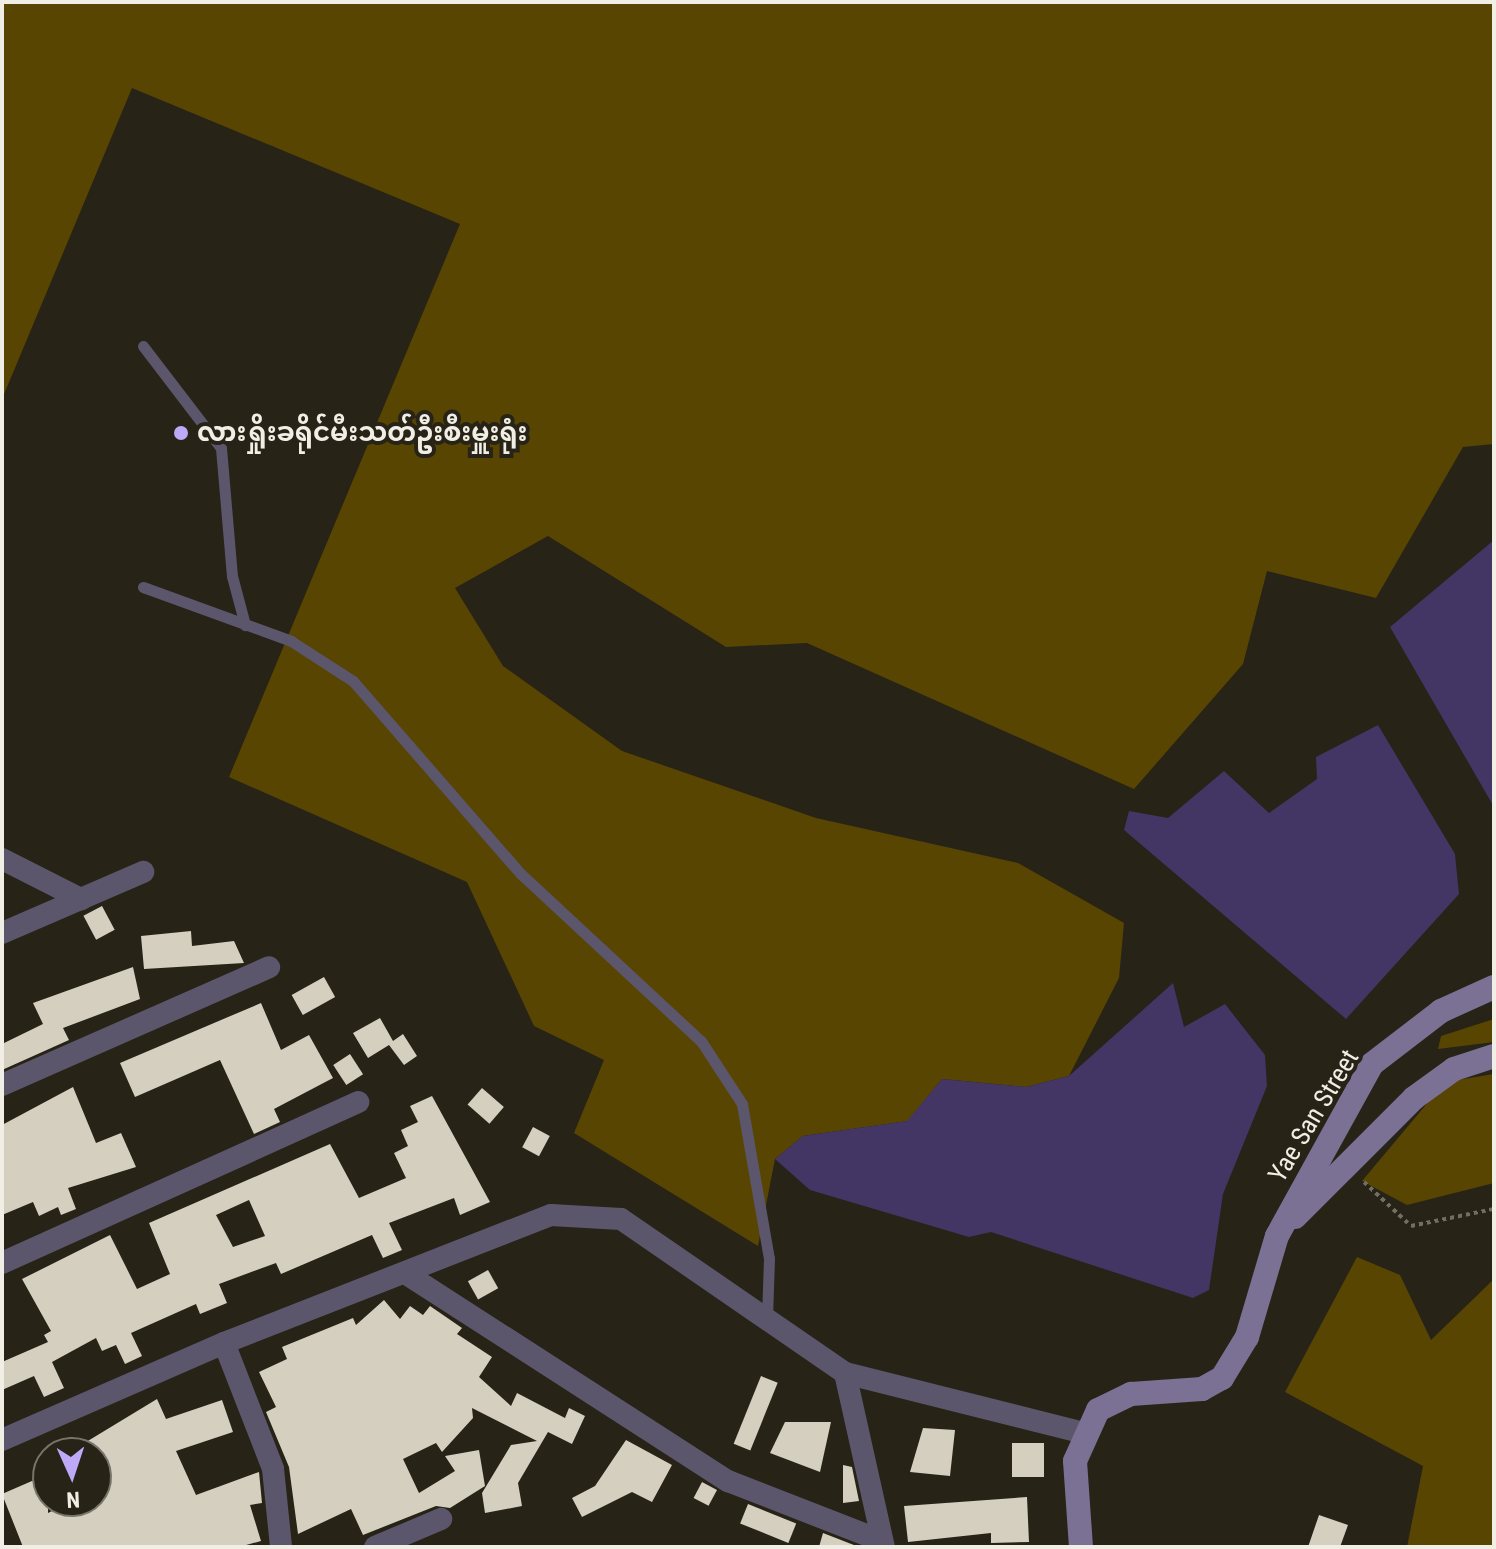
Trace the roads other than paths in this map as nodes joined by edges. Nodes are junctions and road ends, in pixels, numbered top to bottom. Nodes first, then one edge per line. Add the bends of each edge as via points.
1 (143, 346) dead end
2 (143, 587) dead end
3 (245, 625) junction
4 (2, 859) edge
5 (143, 872) dead end
6 (81, 899) junction
7 (2, 933) edge
8 (269, 967) dead end
9 (1494, 987) edge
10 (1494, 1056) edge
11 (2, 1085) edge
12 (358, 1102) dead end
13 (1277, 1236) junction
14 (2, 1263) edge
15 (408, 1275) junction
16 (767, 1320) junction
17 (224, 1343) junction
18 (845, 1373) junction
19 (1083, 1433) junction
20 (2, 1440) edge
21 (441, 1519) dead end
22 (883, 1544) edge
23 (281, 1547) edge
24 (375, 1547) edge
25 (1081, 1547) edge

1 - 3 lane via 221,448 232,576
2 - 3 lane
3 - 16 lane via 291,641 353,681 521,874 701,1041 742,1104 769,1258
4 - 6 street
5 - 6 street
6 - 7 street
8 - 11 street
9 - 13 main road, Yae San Street via 1441,1011 1372,1064
10 - 13 main road via 1454,1069 1414,1098
12 - 14 street
13 - 19 main road, Yae San Street via 1247,1337 1222,1378 1202,1389 1113,1400
15 - 16 street via 551,1215 621,1219
15 - 17 street
15 - 22 street via 728,1481
16 - 18 street
17 - 20 street
17 - 23 street via 273,1469
18 - 19 street
18 - 22 street
19 - 25 main road via 1073,1492
21 - 24 street

